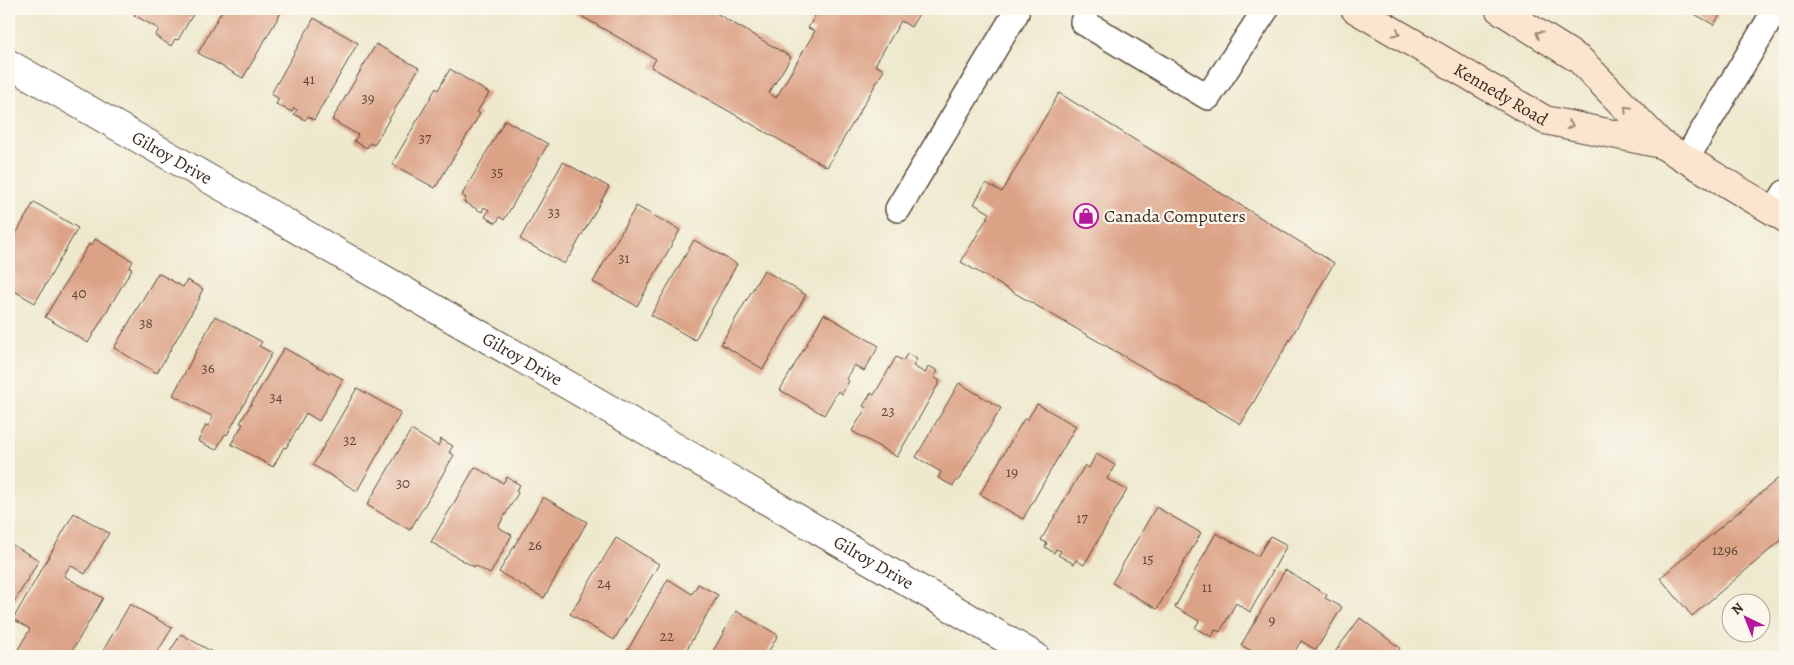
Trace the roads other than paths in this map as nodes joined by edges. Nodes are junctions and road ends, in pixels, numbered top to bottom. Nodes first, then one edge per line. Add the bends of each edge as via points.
1 (1014, 9) edge
2 (1266, 9) edge
3 (1355, 9) edge
4 (1499, 9) edge
5 (1776, 9) edge
6 (1083, 22) dead end
7 (9, 64) edge
8 (1661, 144) junction
9 (1686, 159) junction
10 (1782, 207) edge
11 (898, 209) dead end
12 (1035, 656) edge

1 - 11 lane via 1016,13
2 - 6 lane via 1208,97
3 -> 8 main road, Kennedy Road via 1545,120
8 -> 4 main road, Kennedy Road via 1580,60
5 - 9 lane
7 - 12 street, Gilroy Drive
8 - 9 main road, Kennedy Road
9 - 10 main road, Kennedy Road

